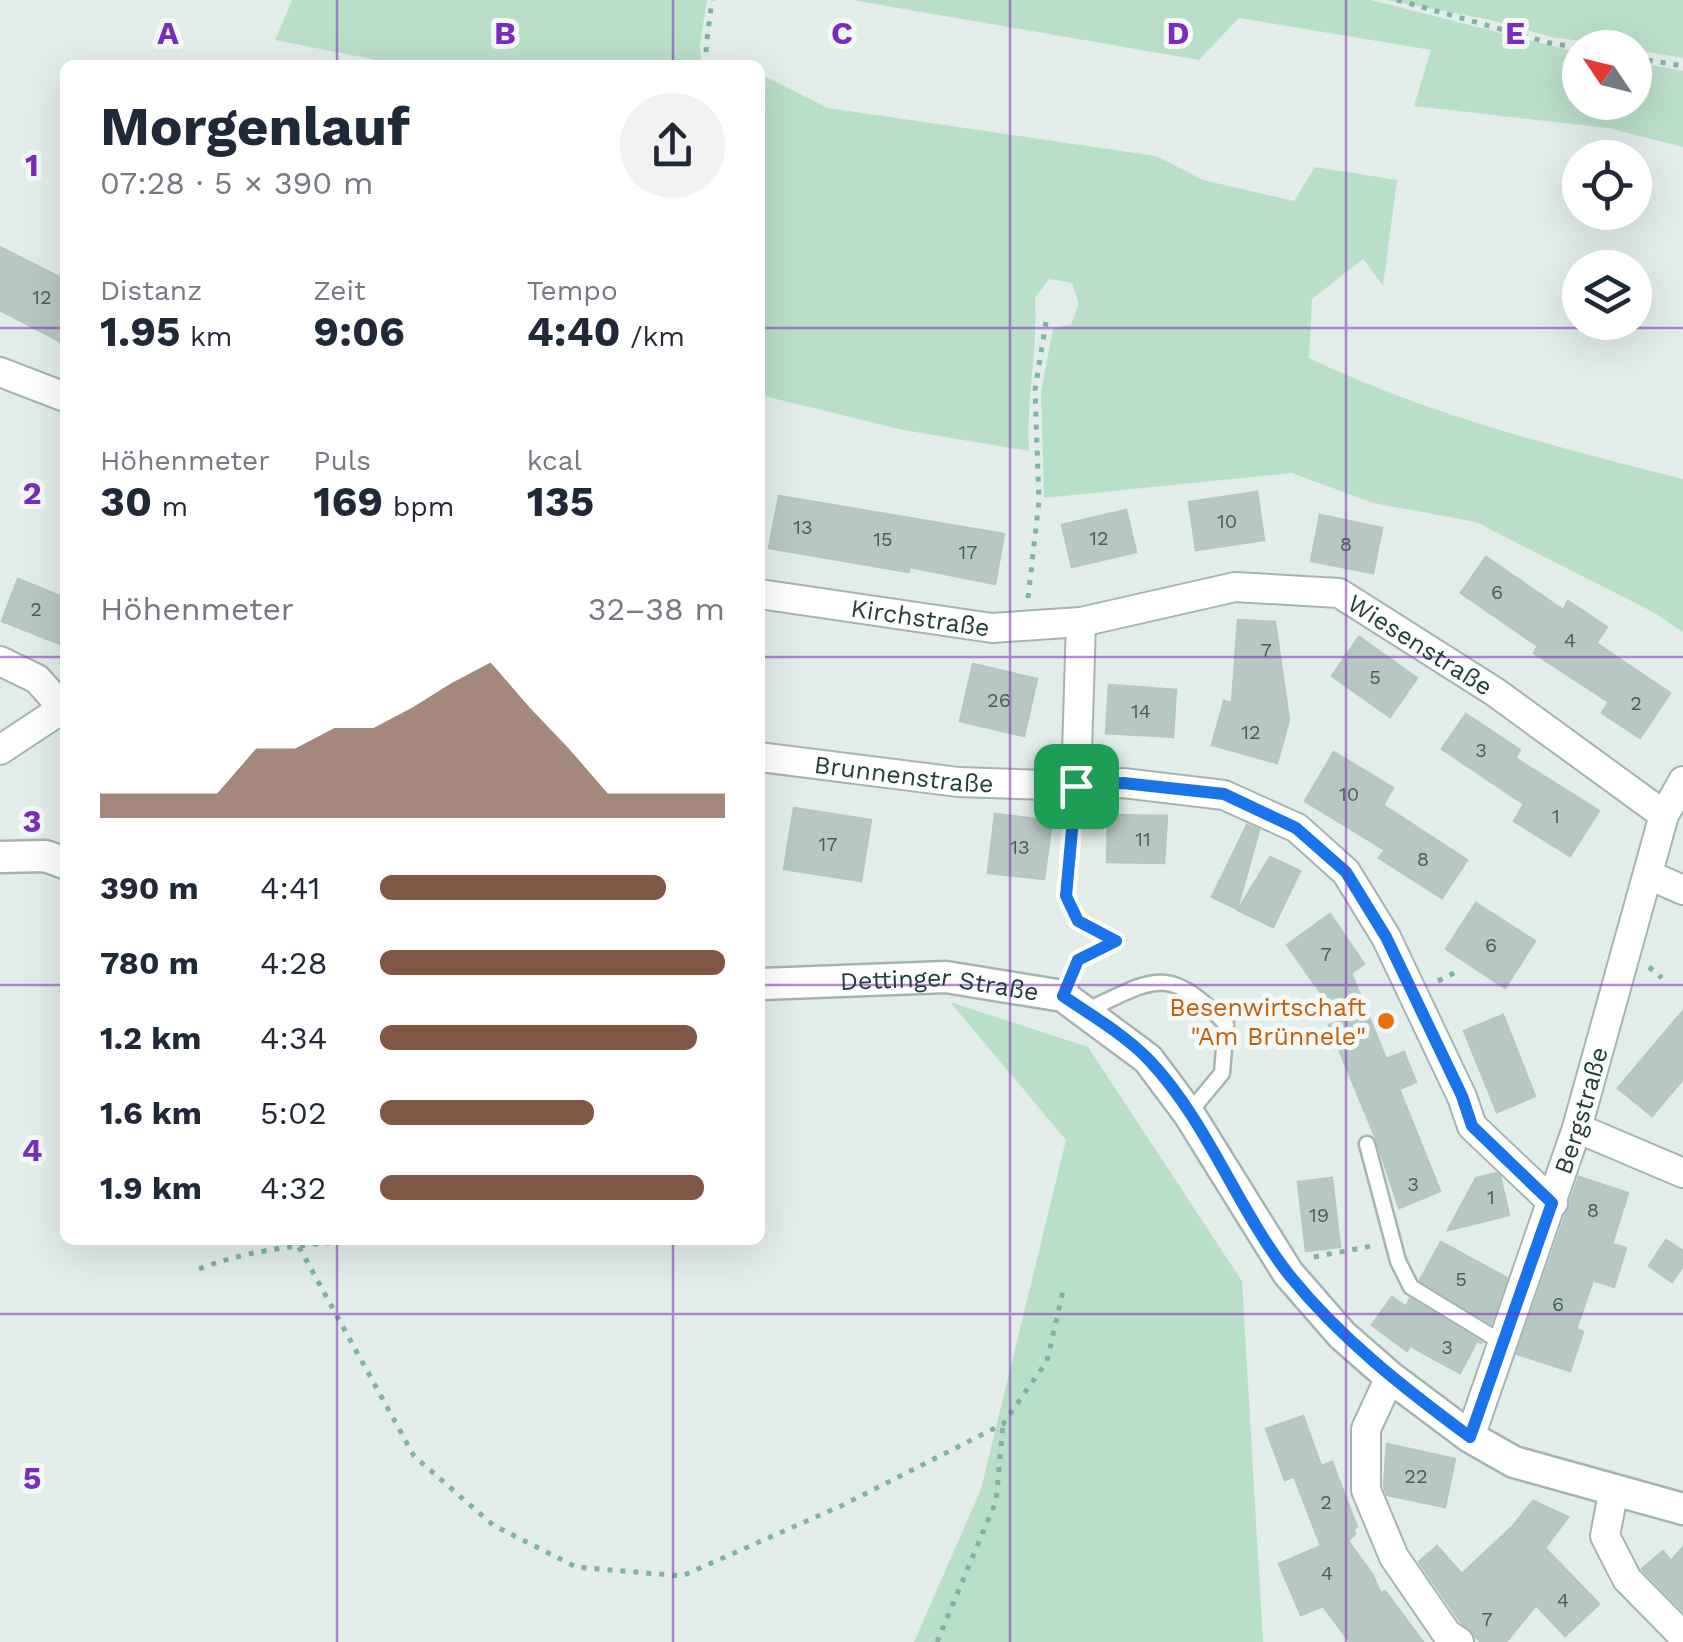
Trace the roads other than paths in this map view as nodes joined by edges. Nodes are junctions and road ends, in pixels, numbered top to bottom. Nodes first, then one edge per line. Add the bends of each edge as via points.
1 (0, 372) edge
2 (60, 395) edge
3 (765, 595) edge
4 (1081, 622) junction
5 (0, 661) edge
6 (60, 703) edge
7 (60, 711) edge
8 (0, 750) edge
9 (765, 758) edge
10 (1683, 781) edge
11 (1076, 786) junction
12 (1664, 815) junction
13 (0, 857) edge
14 (60, 862) edge
15 (1649, 876) junction
16 (1683, 890) edge
17 (765, 984) edge
18 (1074, 1004) junction
19 (1189, 1114) junction
20 (1578, 1128) junction
21 (1367, 1144) dead end
22 (1683, 1174) edge
23 (1552, 1203) junction
24 (1504, 1343) junction
25 (1390, 1378) junction
26 (1470, 1437) junction
27 (1614, 1488) junction
28 (1683, 1510) edge
29 (1683, 1636) edge
30 (1459, 1642) edge

1 - 2 street
3 - 4 street, Kirchstraße via 992,628
4 - 11 street
4 - 12 street, Wiesenstraße via 1235,588 1339,593 1494,692
5 - 6 street via 38,678
7 - 8 street
9 - 11 street, Brunnenstraße via 958,782
10 - 12 street, Bergstraße
11 - 23 street, Brunnenstraße via 1123,783 1224,794 1310,840 1346,872 1386,937 1472,1126
12 - 15 street, Bergstraße
13 - 14 street
15 - 16 street
15 - 20 street, Bergstraße
17 - 18 street, Dettinger Straße via 946,976
18 - 19 street, Dettinger Straße via 1148,1059
18 - 19 lane via 1150,981 1200,998 1226,1024 1222,1072
19 - 25 street, Dettinger Straße via 1288,1273
20 - 22 street
20 - 23 street, Bergstraße
21 - 24 lane via 1398,1262 1411,1287
23 - 24 street, Bergstraße
24 - 26 street, Bergstraße
25 - 26 street, Dettinger Straße
25 - 30 street via 1366,1428 1366,1490 1394,1556
26 - 27 street, Dettinger Straße via 1514,1462
27 - 28 street, Dettinger Straße
27 - 29 street via 1605,1536 1627,1579

